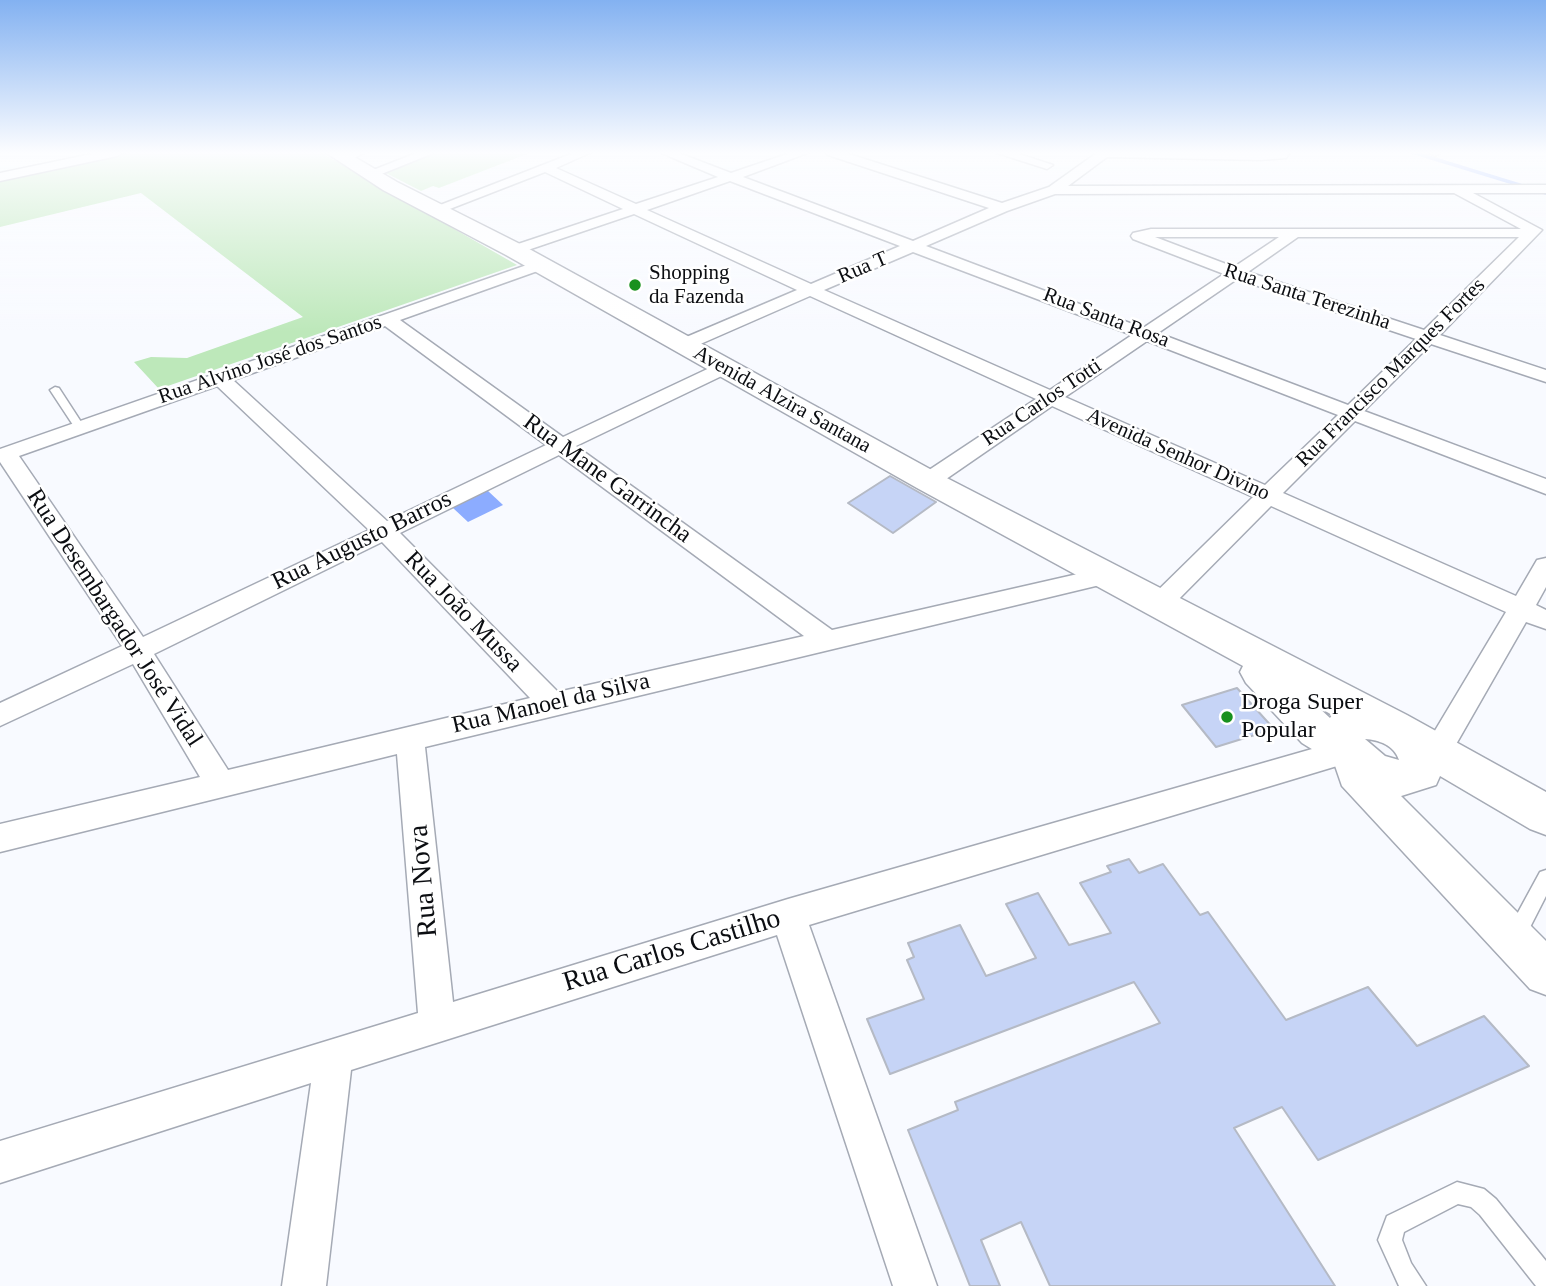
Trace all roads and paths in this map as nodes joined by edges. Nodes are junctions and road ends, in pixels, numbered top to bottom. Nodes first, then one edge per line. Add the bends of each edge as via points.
1 (443, 212) edge
2 (622, 212) edge
3 (642, 212) edge
4 (825, 212) edge
5 (993, 212) edge
6 (1242, 212) edge
7 (1497, 212) edge
8 (1262, 233) junction
9 (1295, 233) junction
10 (1538, 233) edge
11 (1148, 242) joint
12 (915, 246) junction
13 (514, 250) junction
14 (541, 265) junction
15 (1238, 274) junction
16 (810, 290) junction
17 (387, 319) junction
18 (1145, 332) junction
19 (1430, 337) junction
20 (683, 345) junction
21 (724, 368) junction
22 (1546, 376) edge
23 (220, 378) junction
24 (55, 390) dead end
25 (1051, 398) junction
26 (1351, 412) junction
27 (80, 428) junction
28 (561, 445) junction
29 (4, 455) edge
30 (928, 481) junction
31 (1546, 487) edge
32 (1267, 496) junction
33 (383, 530) junction
34 (1546, 566) edge
35 (1104, 576) junction
36 (1158, 605) junction
37 (1520, 608) junction
38 (1546, 620) edge
39 (827, 639) junction
40 (1233, 645) junction
41 (139, 651) junction
42 (552, 704) junction
43 (0, 715) edge
44 (1396, 730) junction
45 (410, 738) junction
46 (1347, 751) junction
47 (1423, 767) junction
48 (220, 784) junction
49 (1546, 815) edge
50 (0, 838) edge
51 (1546, 878) edge
52 (1457, 880) junction
53 (788, 915) junction
54 (1514, 940) junction
55 (1546, 973) edge
56 (437, 1024) junction
57 (334, 1057) junction
58 (0, 1163) edge
59 (1546, 1280) edge
60 (304, 1286) edge
61 (915, 1286) edge
62 (1414, 1286) edge

1 - 13 main road, Avenida Alzira Santana
2 - 13 street
3 - 16 street, Avenida Senhor Divino
4 - 12 street, Rua Santa Rosa
5 - 12 street, Rua T
6 - 8 street
7 - 10 street
8 - 9 street
8 - 11 street via 1138,236
9 - 10 street
9 - 15 street, Rua Carlos Totti
10 - 19 street, Rua Francisco Marques Fortes
11 - 15 street, Rua Santa Terezinha
12 - 16 street, Rua T
12 - 18 street, Rua Santa Rosa
13 - 14 main road, Avenida Alzira Santana
14 - 17 street, Rua Alvino José dos Santos
14 - 20 main road, Avenida Alzira Santana
15 - 18 street, Rua Carlos Totti
15 - 19 street, Rua Santa Terezinha
16 - 20 street, Rua T
16 - 25 street, Avenida Senhor Divino
17 - 23 street, Rua Alvino José dos Santos
17 - 28 street, Rua Mane Garrincha
18 - 25 street, Rua Carlos Totti
18 - 26 street, Rua Santa Rosa
19 - 22 street, Rua Santa Terezinha
19 - 26 street, Rua Francisco Marques Fortes
20 - 21 main road, Avenida Alzira Santana
21 - 28 street, Rua Augusto Barros
21 - 30 main road, Avenida Alzira Santana
23 - 27 street, Rua Alvino José dos Santos
23 - 33 street, Rua João Mussa
24 - 27 lane
25 - 30 street, Rua Carlos Totti
25 - 32 street, Avenida Senhor Divino
26 - 31 street, Rua Santa Rosa
26 - 32 street, Rua Francisco Marques Fortes
27 - 29 street, Rua Alvino José dos Santos
28 - 33 street, Rua Augusto Barros
28 - 39 street, Rua Mane Garrincha
29 - 41 street, Rua Desembargador José Vidal
30 - 35 main road, Avenida Alzira Santana
32 - 36 street, Rua Francisco Marques Fortes
32 - 37 street, Avenida Senhor Divino
33 - 41 street, Rua Augusto Barros
33 - 42 street, Rua João Mussa
34 - 37 street
35 - 36 main road, Avenida Alzira Santana
35 - 39 street, Rua Manoel da Silva
36 - 40 main road, Avenida Alzira Santana
37 - 38 street, Avenida Senhor Divino
37 - 47 street
39 - 42 street, Rua Manoel da Silva
40 - 44 main road, Avenida Alzira Santana
40 - 46 main road, Avenida Alzira Santana via 1325,737
41 - 43 street, Rua Augusto Barros
41 - 48 street, Rua Desembargador José Vidal
42 - 45 street, Rua Manoel da Silva
44 - 46 main road via 1363,720 1349,724 1342,734
44 - 47 main road, Avenida Alzira Santana
45 - 48 street, Rua Manoel da Silva
45 - 56 street, Rua Nova
46 - 47 main road, Avenida Alzira Santana via 1378,774
46 - 52 street via 1354,775
46 - 53 street, Rua Carlos Castilho
47 - 49 main road, Avenida Alzira Santana
47 - 52 street via 1410,793 1421,828
48 - 50 street, Rua Manoel da Silva
51 - 54 lane
52 - 54 street
53 - 56 street, Rua Carlos Castilho
53 - 61 street
54 - 55 street
56 - 57 street, Rua Carlos Castilho
57 - 58 street, Rua Carlos Castilho
57 - 60 street
59 - 62 lane via 1488,1207 1476,1197 1457,1193 1395,1223 1390,1240

